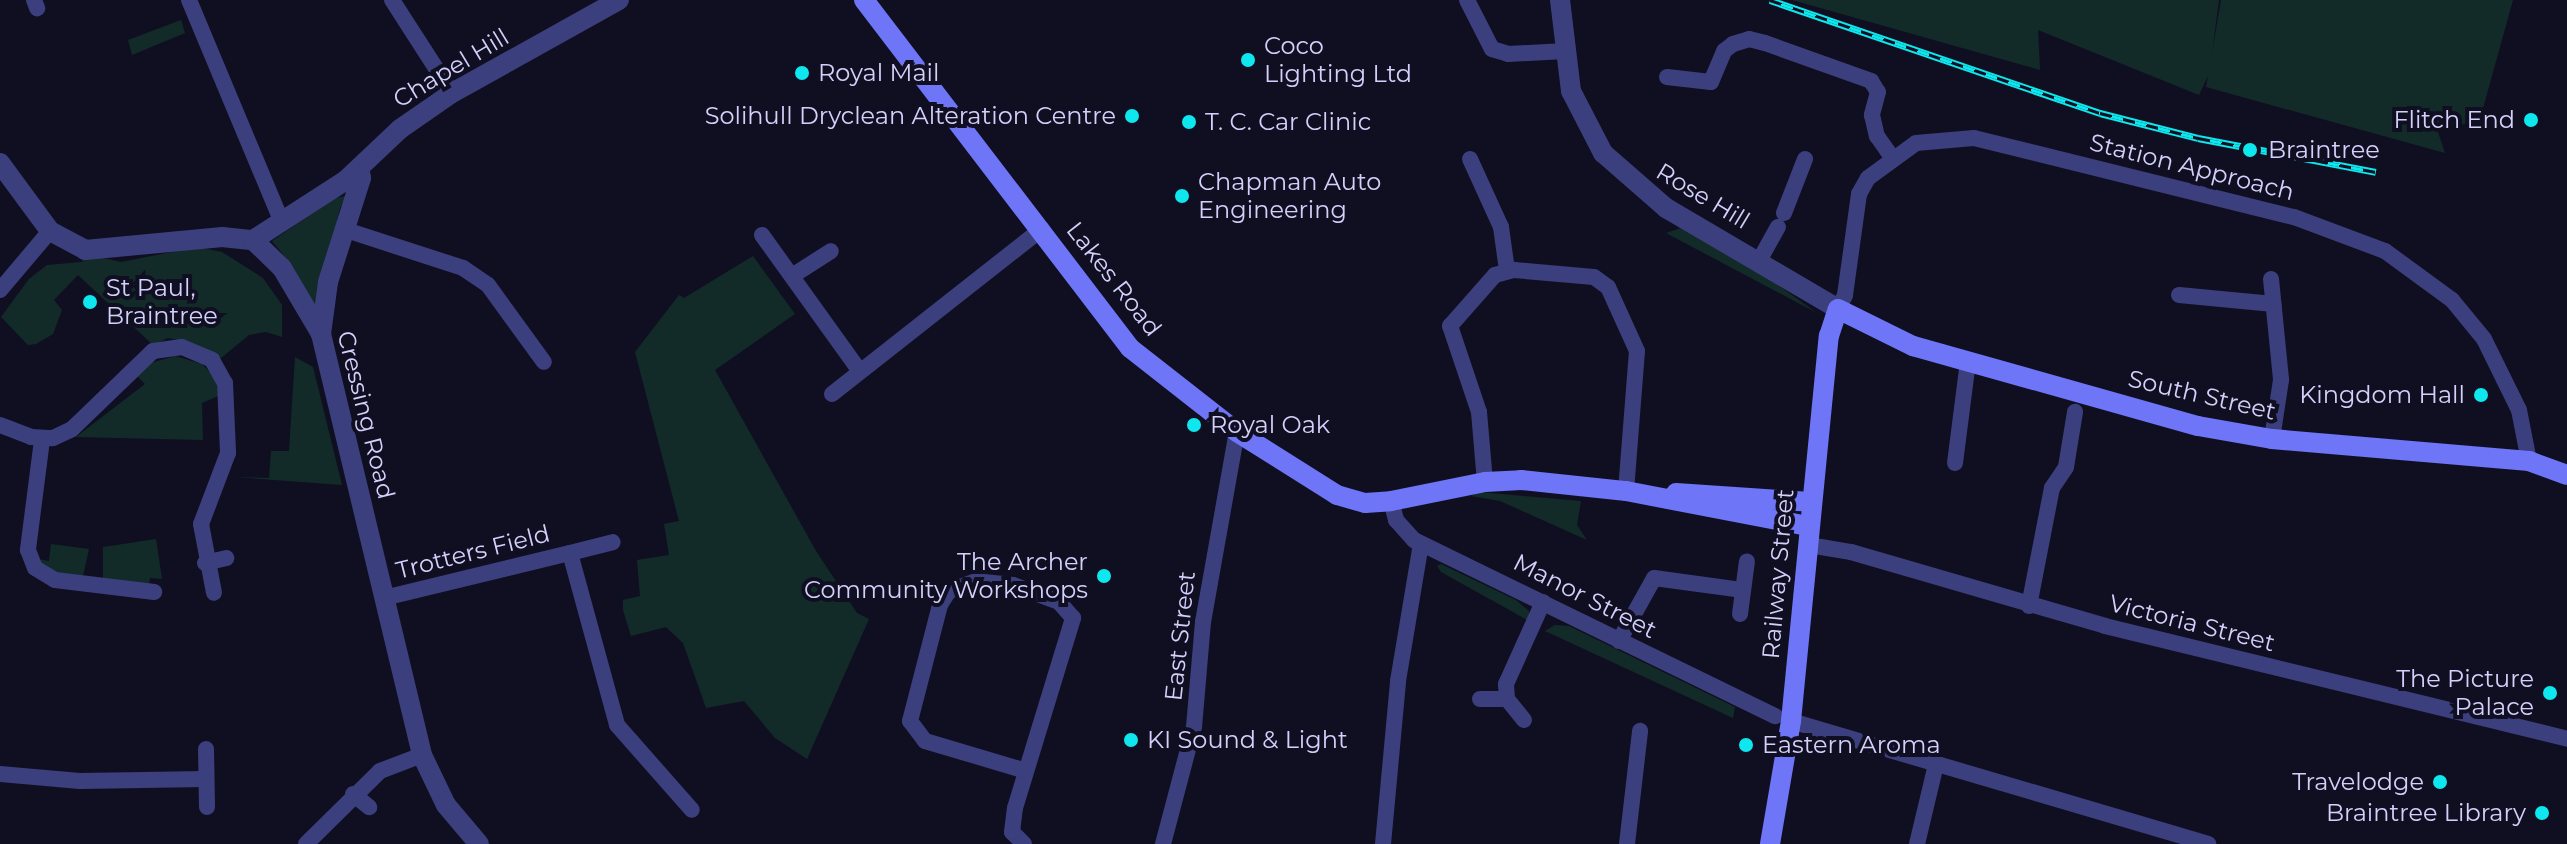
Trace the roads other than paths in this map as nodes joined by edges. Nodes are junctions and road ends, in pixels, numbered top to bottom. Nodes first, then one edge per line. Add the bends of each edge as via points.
1 (189, 0) edge
2 (392, 0) edge
3 (619, 0) edge
4 (864, 0) edge
5 (1467, 0) edge
6 (1560, 0) edge
7 (1565, 51) junction
8 (1667, 77) dead end
9 (452, 93) junction
10 (1891, 156) junction
11 (1470, 159) dead end
12 (1805, 159) dead end
13 (0, 163) edge
14 (359, 168) junction
15 (281, 220) junction
16 (343, 229) junction
17 (1042, 229) junction
18 (50, 231) junction
19 (762, 235) dead end
20 (253, 240) junction
21 (831, 251) dead end
22 (1759, 261) junction
23 (1507, 270) junction
24 (792, 276) junction
25 (2271, 279) dead end
26 (0, 290) edge
27 (2179, 295) dead end
28 (2274, 304) junction
29 (1838, 309) junction
30 (321, 334) junction
31 (1968, 361) junction
32 (544, 362) dead end
33 (859, 370) junction
34 (832, 394) dead end
35 (2075, 412) dead end
36 (0, 425) edge
37 (1237, 432) junction
38 (2272, 439) junction
39 (42, 440) junction
40 (2529, 461) junction
41 (1955, 463) dead end
42 (2567, 475) edge
43 (1485, 482) junction
44 (1626, 491) junction
45 (1652, 496) junction
46 (1391, 501) junction
47 (1810, 502) junction
48 (1808, 536) junction
49 (613, 542) dead end
50 (1421, 544) junction
51 (570, 553) junction
52 (226, 558) dead end
53 (1747, 561) dead end
54 (205, 563) junction
55 (1743, 590) junction
56 (154, 592) dead end
57 (214, 593) dead end
58 (384, 598) junction
59 (1543, 602) junction
60 (2029, 606) junction
61 (1740, 614) dead end
62 (1619, 641) junction
63 (1480, 699) dead end
64 (1507, 699) junction
65 (1783, 719) junction
66 (1524, 720) dead end
67 (1640, 731) dead end
68 (2567, 739) edge
69 (206, 749) dead end
70 (422, 755) junction
71 (1936, 764) junction
72 (1026, 771) junction
73 (0, 774) edge
74 (206, 779) junction
75 (353, 794) junction
76 (207, 807) dead end
77 (369, 807) dead end
78 (692, 810) dead end
79 (306, 844) edge
80 (479, 844) edge
81 (1024, 844) edge
82 (1163, 844) edge
83 (1383, 844) edge
84 (1628, 844) edge
85 (1770, 844) edge
86 (1917, 844) edge
87 (2208, 844) edge

1 - 15 street
2 - 9 street
3 - 9 street, Chapel Hill
4 - 17 main road, Lakes Road
5 - 7 street via 1492,49 1508,54
6 - 7 street, Rose Hill
7 - 22 street, Rose Hill via 1574,102 1612,163 1666,208
8 - 10 street via 1711,82 1724,51 1733,44 1749,39 1765,43 1871,81 1878,92 1872,115 1877,136
9 - 14 street, Chapel Hill via 400,129
10 - 29 street, Station Approach via 1859,194 1845,295
10 - 40 street, Station Approach via 1929,139 1974,138 2294,217 2385,251 2444,293 2484,339 2519,410
11 - 23 street via 1501,227
12 - 22 street
13 - 18 street
14 - 15 street, Chapel Hill
14 - 16 street via 361,178
15 - 20 street, Chapel Hill
16 - 30 street
16 - 32 street via 463,268 488,285
17 - 33 street
17 - 37 main road, Lakes Road via 1130,348
18 - 20 street via 85,250 222,237
18 - 26 street
19 - 24 street
20 - 30 street, Cressing Road via 282,268
21 - 24 street
22 - 29 street, Rose Hill
23 - 43 street via 1464,306 1450,329 1477,406
23 - 44 street via 1587,275 1608,287 1637,351
24 - 33 street
25 - 28 street
27 - 28 street
28 - 38 street via 2281,380
29 - 31 main road, South Street via 1894,338
29 - 47 main road, Railway Street via 1829,336
30 - 58 street, Cressing Road
31 - 38 main road, South Street via 2198,426
31 - 41 street
33 - 34 street
35 - 60 street via 2066,467 2052,488
36 - 39 street
37 - 46 main road, Lakes Road via 1337,495 1365,503
37 - 82 street, East Street via 1203,622 1194,727
38 - 40 main road, South Street
39 - 54 street via 72,429 146,356 167,347 193,350 220,369 226,463 201,524
39 - 56 street via 28,550 35,568 55,580
40 - 42 main road, South Street
43 - 44 main road, Lakes Road via 1521,480
43 - 46 main road, Lakes Road
44 - 45 main road, Lakes Road
45 - 47 main road via 1667,492
45 - 48 main road
46 - 50 street, Manor Street via 1401,528
47 - 48 main road, Railway Street
48 - 60 street, Victoria Street
48 - 65 main road, Railway Street
49 - 51 street
50 - 59 street, Manor Street
50 - 83 street via 1398,681
51 - 58 street, Trotters Field
51 - 78 street, Trotters Field via 617,725
52 - 54 street
53 - 55 street
54 - 57 street
55 - 61 street
55 - 62 street via 1654,578
58 - 70 street, Cressing Road
59 - 62 street, Manor Street
59 - 64 street via 1508,676
60 - 68 street, Victoria Street
62 - 65 street, Manor Street
63 - 64 street
64 - 66 street
65 - 71 street, Manor Street
65 - 85 main road, Railway Street
67 - 84 street
69 - 74 street
70 - 75 street via 380,771
70 - 80 street, Cressing Road via 446,805
71 - 86 street
71 - 87 street, Manor Street
72 - 72 street via 925,741 910,721 940,605 949,591 976,581 1013,585 1059,602 1073,618
72 - 81 street via 1012,824 1012,832
73 - 74 street via 80,781
74 - 76 street
75 - 77 street
75 - 79 street

